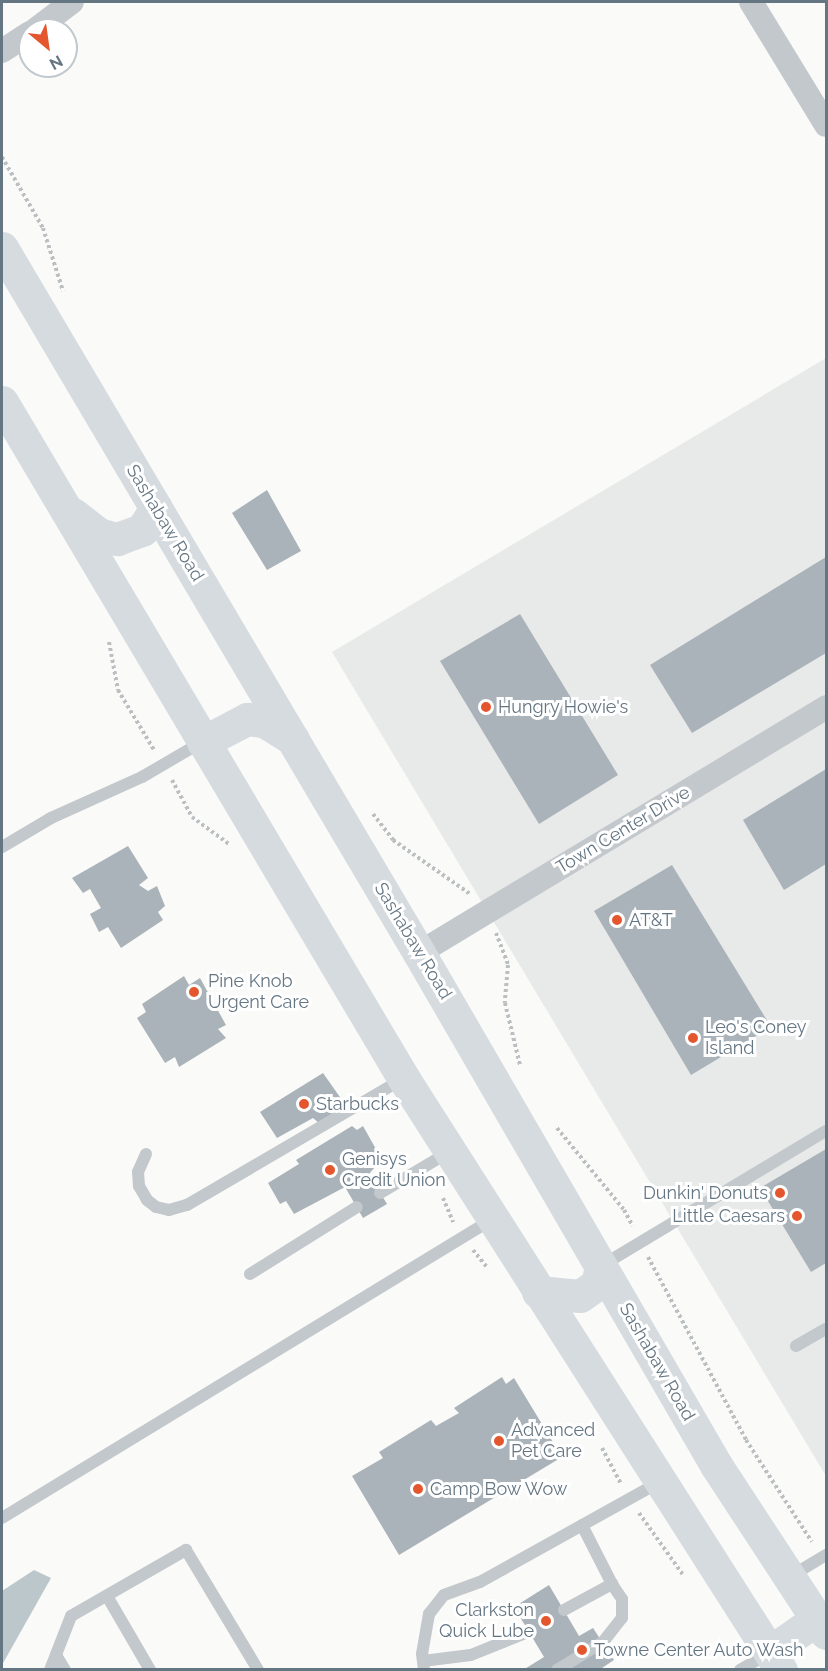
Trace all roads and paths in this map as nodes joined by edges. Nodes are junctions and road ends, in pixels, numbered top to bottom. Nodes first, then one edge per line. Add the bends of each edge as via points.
1 (72, 2) edge
2 (751, 2) edge
3 (51, 18) edge
4 (18, 41) edge
5 (2, 51) edge
6 (826, 125) edge
7 (2, 157) edge
8 (2, 248) edge
9 (64, 294) dead end
10 (2, 402) edge
11 (64, 508) junction
12 (156, 508) junction
13 (107, 634) dead end
14 (826, 707) edge
15 (293, 739) junction
16 (203, 742) junction
17 (164, 765) junction
18 (366, 805) dead end
19 (2, 847) edge
20 (237, 850) dead end
21 (483, 914) junction
22 (419, 952) junction
23 (525, 1074) dead end
24 (404, 1079) junction
25 (552, 1119) dead end
26 (826, 1131) edge
27 (449, 1152) junction
28 (147, 1154) dead end
29 (381, 1192) dead end
30 (357, 1207) dead end
31 (492, 1219) junction
32 (641, 1242) junction
33 (601, 1266) junction
34 (250, 1274) dead end
35 (538, 1292) junction
36 (826, 1329) edge
37 (796, 1346) dead end
38 (660, 1482) junction
39 (2, 1518) edge
40 (582, 1525) junction
41 (824, 1557) edge
42 (789, 1578) junction
43 (612, 1584) junction
44 (106, 1596) junction
45 (564, 1610) dead end
46 (823, 1622) edge
47 (528, 1632) dead end
48 (56, 1655) junction
49 (776, 1661) edge
50 (424, 1665) edge
51 (50, 1670) edge
52 (65, 1670) edge
53 (150, 1670) edge
54 (258, 1670) edge
55 (557, 1670) edge
56 (740, 1670) edge

1 - 3 street
2 - 6 street
4 - 5 street
7 - 9 path via 43,228
8 - 12 main road, Sashabaw Road
10 - 11 main road
11 - 12 main road via 99,534 117,539 142,530
11 - 16 main road
12 - 15 main road, Sashabaw Road
13 - 17 path via 118,690
14 - 21 street, Town Center Drive
15 - 16 main road via 264,722 247,719
15 - 22 main road, Sashabaw Road
16 - 17 lane
16 - 24 main road
17 - 19 lane via 51,818
17 - 20 path via 192,816
18 - 21 path via 393,840 468,890
21 - 22 street, Town Center Drive
21 - 23 path via 497,934 508,965 505,1003 515,1054
22 - 33 main road, Sashabaw Road
24 - 27 main road
24 - 28 lane via 187,1205 169,1210 147,1200 139,1186 138,1172
25 - 32 path via 602,1188 624,1210
26 - 32 lane
27 - 29 lane
27 - 31 main road
30 - 34 lane
31 - 35 main road
31 - 39 lane
32 - 33 lane
32 - 41 path via 746,1440
33 - 35 main road via 597,1284 580,1296
33 - 42 main road, Sashabaw Road via 717,1465
35 - 38 main road
36 - 37 lane
38 - 40 lane
38 - 49 main road
40 - 43 lane
40 - 50 lane via 480,1582 444,1595 429,1614
41 - 42 lane
42 - 46 main road, Sashabaw Road
43 - 45 lane
43 - 55 lane via 622,1599 622,1618 603,1642
44 - 48 lane via 71,1616
44 - 53 lane
44 - 54 lane via 186,1550
46 - 49 main road
47 - 50 lane via 471,1654
48 - 51 lane
48 - 52 lane
49 - 56 lane

